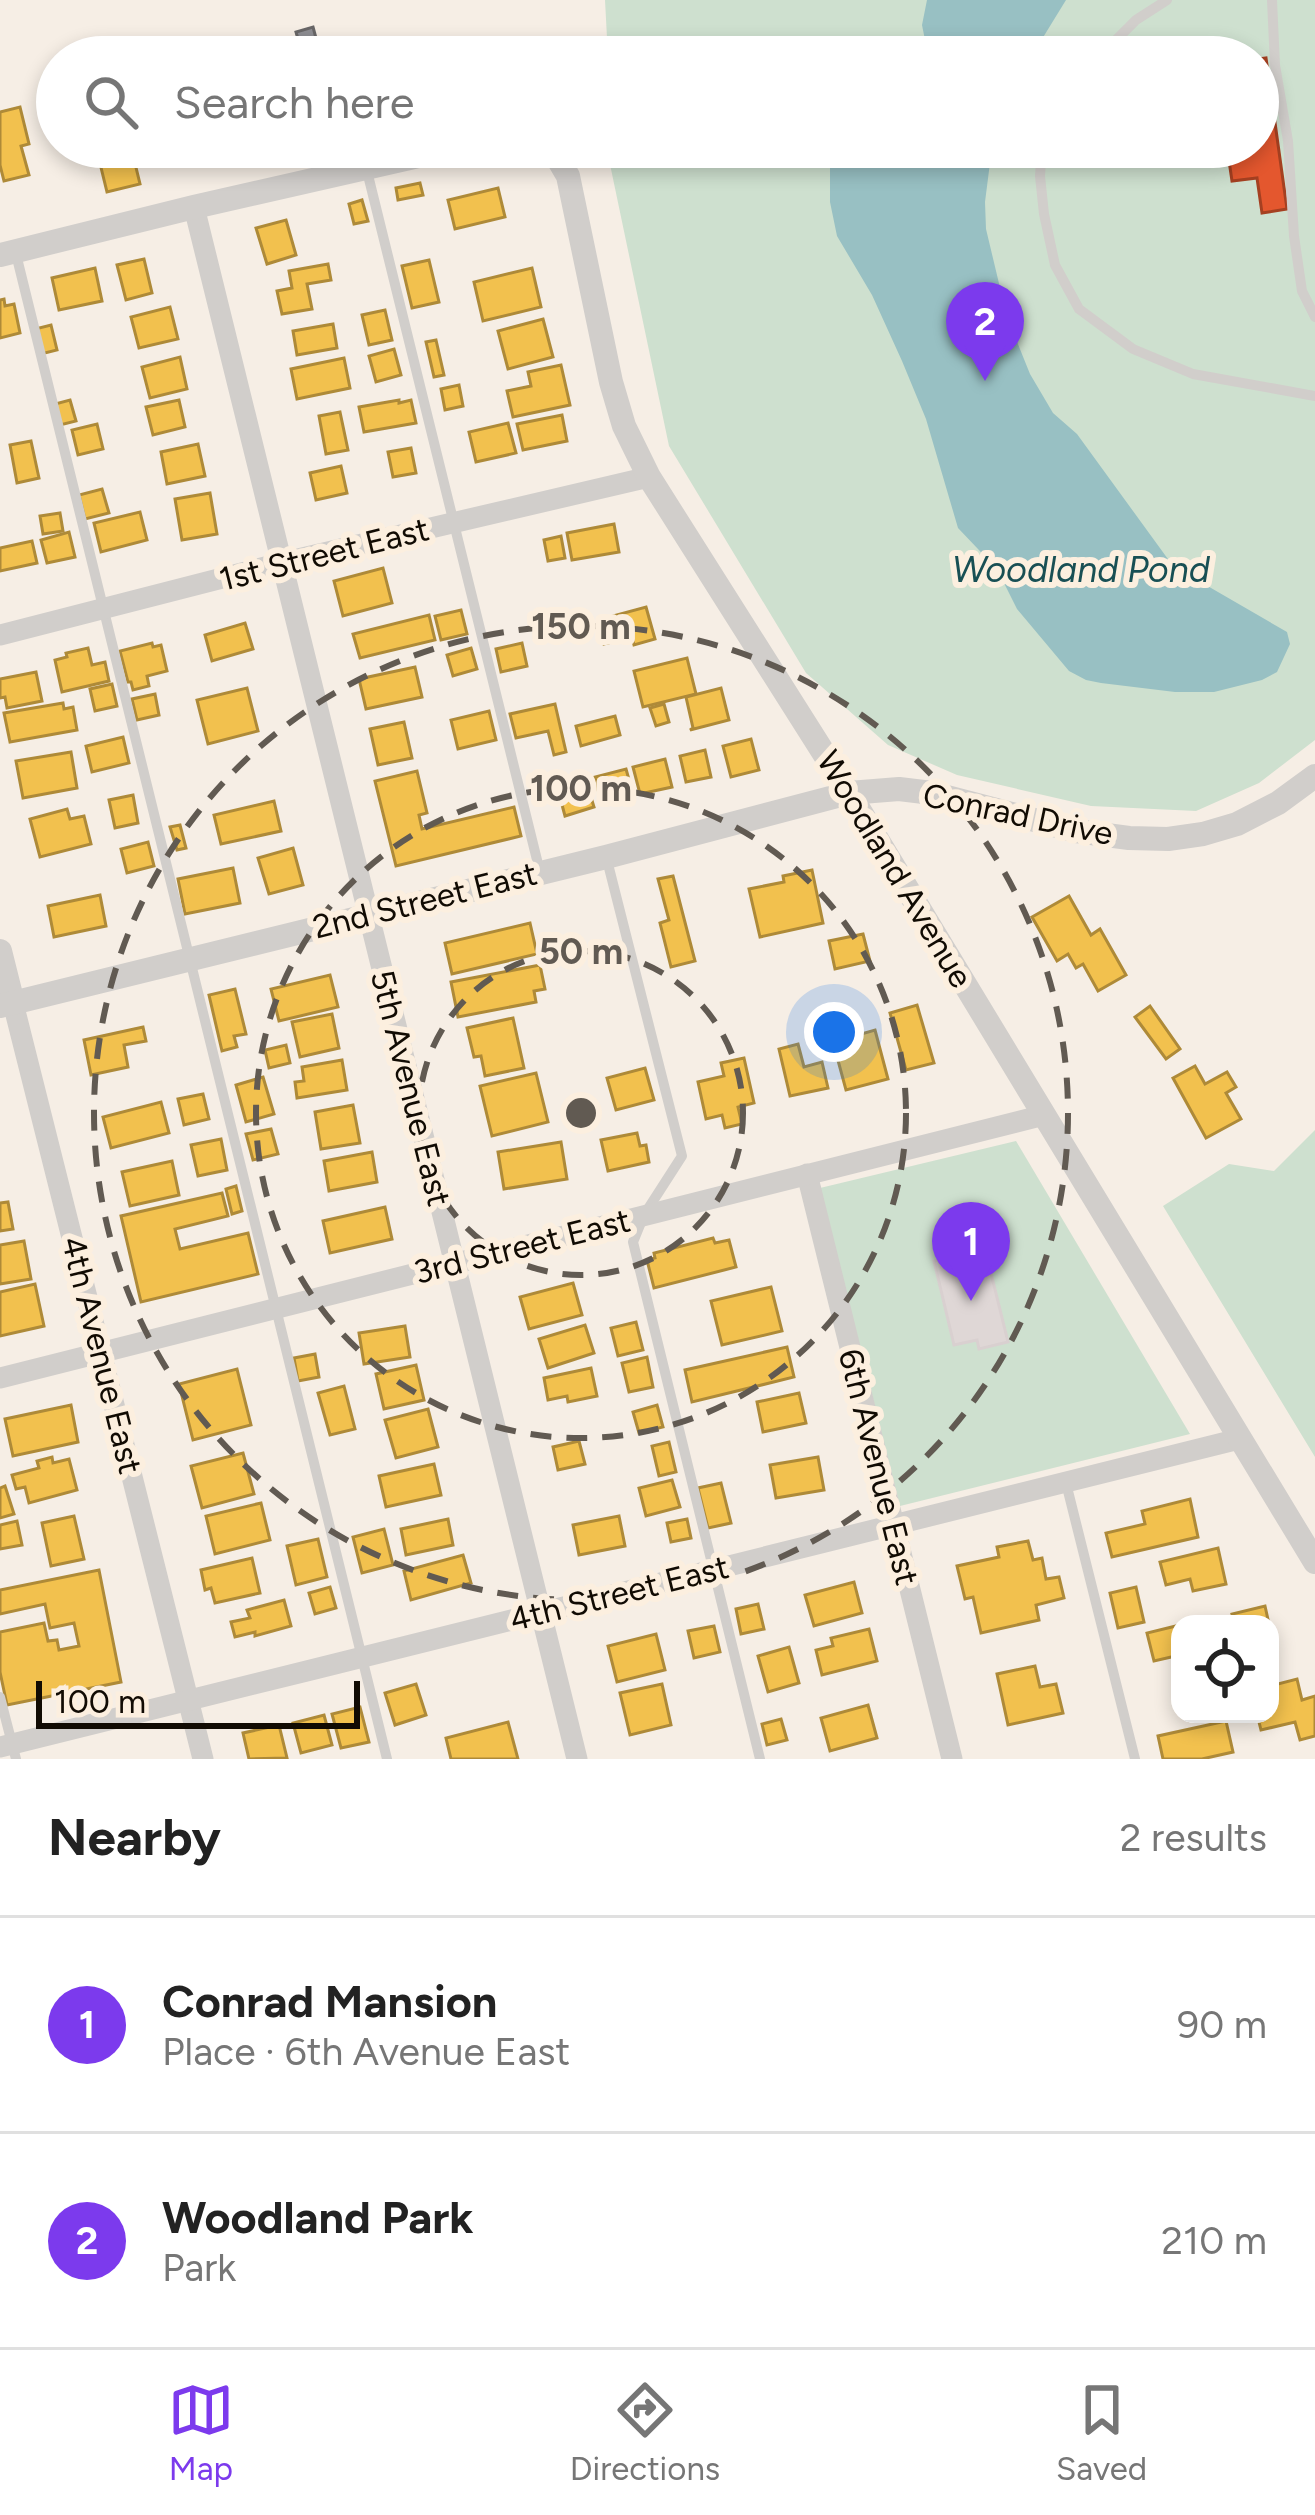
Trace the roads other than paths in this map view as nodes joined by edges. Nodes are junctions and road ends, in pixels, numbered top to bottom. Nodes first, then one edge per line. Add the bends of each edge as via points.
1 (1167, 0) edge
2 (1272, 0) edge
3 (1120, 36) edge
4 (1274, 36) edge
5 (1279, 92) edge
6 (366, 168) joint
7 (563, 168) edge
8 (1041, 168) edge
9 (194, 207) junction
10 (8, 253) edge
11 (1315, 317) edge
12 (1315, 396) edge
13 (650, 477) junction
14 (453, 522) junction
15 (281, 563) junction
16 (104, 609) junction
17 (0, 635) edge
18 (1315, 776) edge
19 (850, 793) junction
20 (606, 856) junction
21 (541, 872) junction
22 (368, 915) junction
23 (0, 951) edge
24 (188, 959) junction
25 (6, 1004) edge
26 (1044, 1114) junction
27 (807, 1174) junction
28 (644, 1215) junction
29 (454, 1263) junction
30 (276, 1308) junction
31 (101, 1353) junction
32 (0, 1378) edge
33 (1239, 1439) junction
34 (1066, 1483) junction
35 (893, 1527) junction
36 (1315, 1562) edge
37 (712, 1570) junction
38 (540, 1612) junction
39 (362, 1656) junction
40 (0, 1697) edge
41 (189, 1700) junction
42 (9, 1750) edge
43 (203, 1759) edge
44 (387, 1759) edge
45 (577, 1759) edge
46 (760, 1759) edge
47 (952, 1759) edge
48 (1135, 1759) edge

1 - 3 lane
2 - 4 lane
5 - 11 lane via 1301,291
6 - 9 street
6 - 14 lane
7 - 13 street, Woodland Avenue via 610,382
8 - 12 lane via 1054,265 1079,309 1133,349 1193,374
9 - 10 street
9 - 15 street, 5th Avenue East
10 - 16 lane
13 - 14 street, 1st Street East
13 - 19 street, Woodland Avenue
14 - 15 street, 1st Street East
14 - 21 lane
15 - 16 street, 1st Street East
15 - 22 street, 5th Avenue East
16 - 17 street, 1st Street East
16 - 24 lane
18 - 19 street, Conrad Drive via 1237,824 1168,839 1076,830 932,793
19 - 20 street, 2nd Street East
19 - 26 street, Woodland Avenue
20 - 21 street, 2nd Street East
20 - 28 lane via 682,1156
21 - 22 street, 2nd Street East
22 - 24 street, 2nd Street East
22 - 29 street, 5th Avenue East
23 - 25 street, 4th Avenue East
24 - 25 street, 2nd Street East
24 - 30 lane
25 - 31 street, 4th Avenue East
26 - 27 street, 3rd Street East
26 - 33 street, Woodland Avenue
27 - 28 street, 3rd Street East
27 - 35 street, 6th Avenue East
28 - 29 street, 3rd Street East
28 - 37 lane via 633,1242
29 - 30 street, 3rd Street East
29 - 38 street, 5th Avenue East
30 - 31 street, 3rd Street East
30 - 39 lane
31 - 32 street, 3rd Street East
31 - 41 street, 4th Avenue East
33 - 34 street, 4th Street East
33 - 36 street, Woodland Avenue
34 - 35 street, 4th Street East
34 - 48 lane
35 - 37 street, 4th Street East
35 - 47 street, 6th Avenue East
37 - 38 street, 4th Street East
37 - 46 lane
38 - 39 street, 4th Street East
38 - 45 street, 5th Avenue East
39 - 41 street, 4th Street East
39 - 44 lane
40 - 42 lane
41 - 42 street, 4th Street East
41 - 43 street, 4th Avenue East

